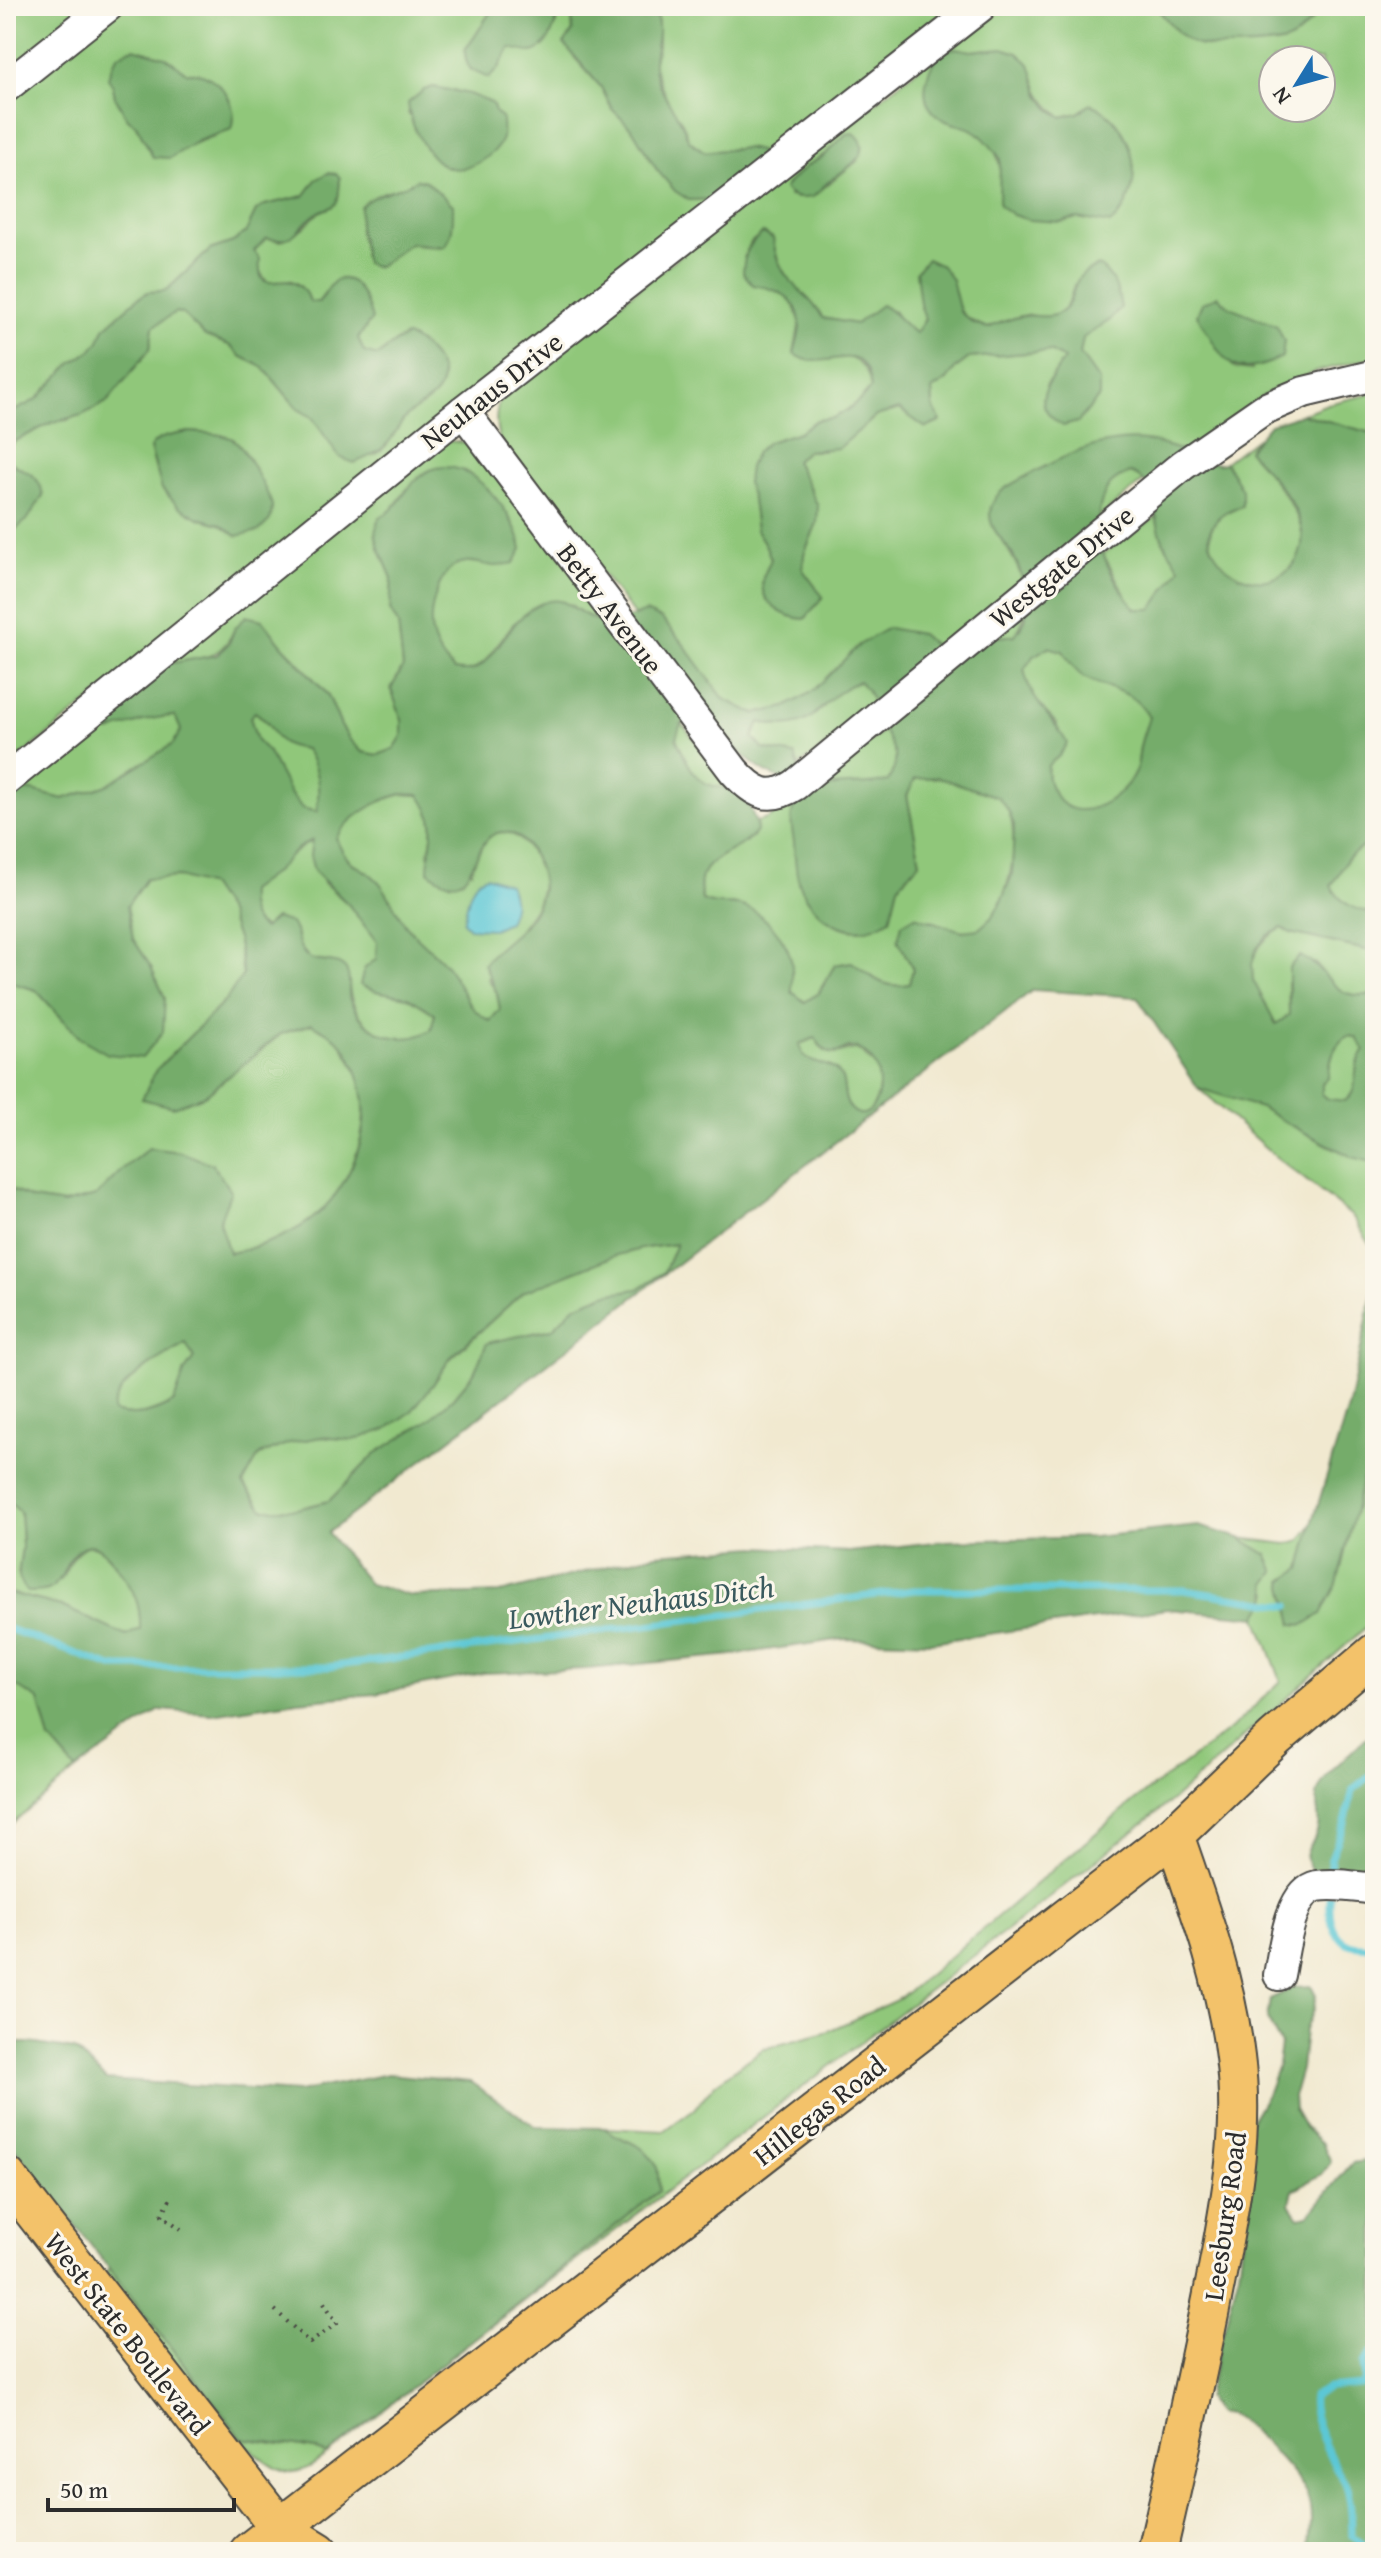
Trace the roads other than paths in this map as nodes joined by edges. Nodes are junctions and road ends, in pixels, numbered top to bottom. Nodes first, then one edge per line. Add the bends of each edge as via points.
1 (108, 6) edge
2 (981, 6) edge
3 (6, 87) edge
4 (1375, 375) edge
5 (463, 411) junction
6 (6, 780) edge
7 (768, 795) joint
8 (1375, 1653) edge
9 (1174, 1835) junction
10 (1375, 1889) edge
11 (1279, 1975) dead end
12 (6, 2176) edge
13 (283, 2540) edge
14 (249, 2552) edge
15 (319, 2552) edge
16 (1157, 2552) edge

1 - 3 street
2 - 5 street, Neuhaus Drive
4 - 7 street, Westgate Drive via 1304,392 1264,409 1183,465 795,785
5 - 6 street, Neuhaus Drive
5 - 7 street, Betty Avenue via 734,771 748,786
8 - 9 main road, Hillegas Road via 1275,1738
9 - 13 main road, Hillegas Road
9 - 16 main road, Leesburg Road via 1208,1936 1228,2021 1235,2056 1238,2152 1200,2361
10 - 11 street via 1333,1885 1304,1892 1292,1916
12 - 13 main road, West State Boulevard
13 - 14 main road, Hillegas Road
13 - 15 main road, West State Boulevard

